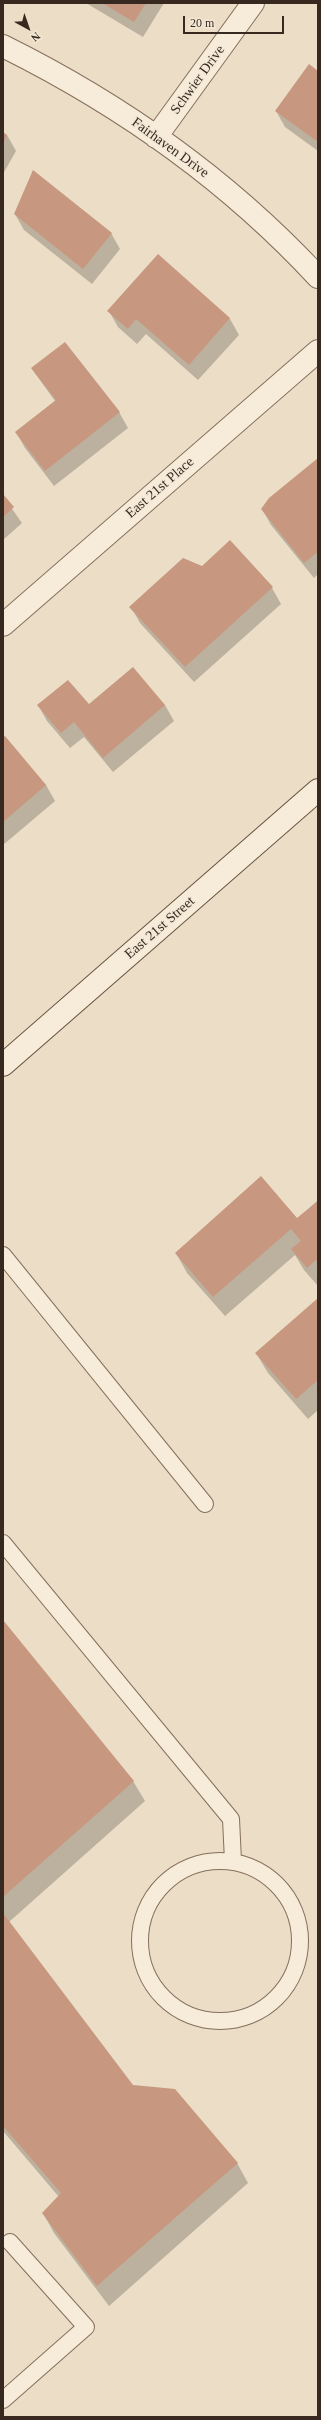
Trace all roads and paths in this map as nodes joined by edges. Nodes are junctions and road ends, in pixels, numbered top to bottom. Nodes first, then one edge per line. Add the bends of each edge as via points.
1 (253, 3) edge
2 (3, 46) edge
3 (156, 137) junction
4 (318, 277) edge
5 (318, 351) edge
6 (3, 626) edge
7 (318, 790) edge
8 (3, 1065) edge
9 (3, 1255) edge
10 (205, 1504) dead end
11 (3, 1542) edge
12 (233, 1861) junction
13 (10, 2242) dead end
14 (5, 2399) edge

1 - 3 street, Schwier Drive
2 - 3 street, Fairhaven Drive via 79,87
3 - 4 street, Fairhaven Drive via 248,209
5 - 6 street, East 21st Place
7 - 8 street, East 21st Street
9 - 10 lane
11 - 12 lane via 231,1819
12 - 12 lane via 207,1862 178,1873 163,1884 148,1905 140,1929 140,1954 148,1978 163,1999 178,2010 207,2022 235,2021 261,2011 283,1992 296,1967 301,1940 296,1912 281,1888 259,1870
13 - 14 lane via 86,2327

